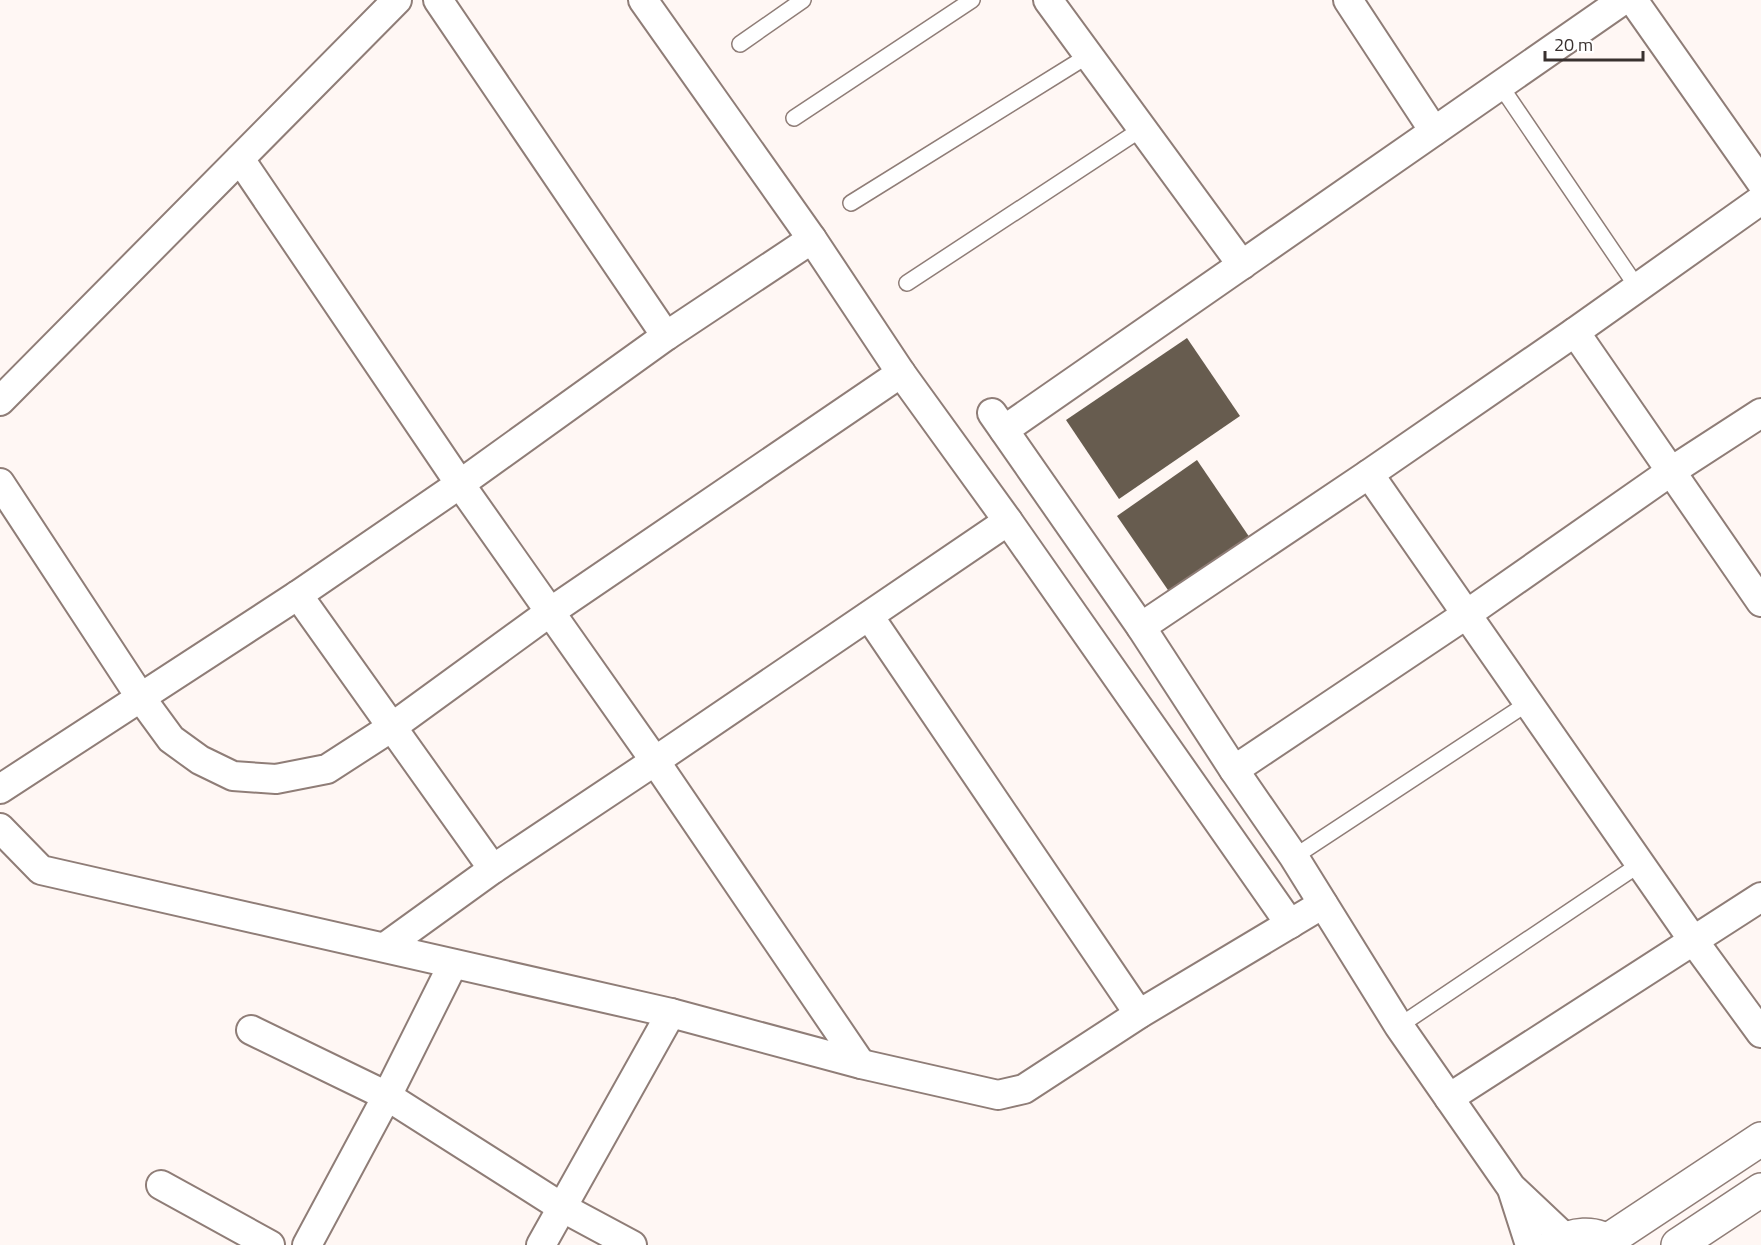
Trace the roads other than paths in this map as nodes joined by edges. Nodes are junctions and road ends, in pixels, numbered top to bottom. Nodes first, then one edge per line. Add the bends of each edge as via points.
1 (397, 0) edge
2 (438, 0) edge
3 (643, 0) edge
4 (803, 0) edge
5 (972, 0) edge
6 (1048, 0) edge
7 (1348, 0) edge
8 (1623, 0) edge
9 (1633, 0) edge
10 (740, 44) dead end
11 (1089, 55) junction
12 (1500, 86) junction
13 (794, 118) dead end
14 (1143, 128) junction
15 (1434, 131) junction
16 (240, 159) junction
17 (1761, 182) edge
18 (1761, 200) edge
19 (851, 203) dead end
20 (812, 239) junction
21 (1242, 265) junction
22 (907, 283) dead end
23 (1637, 287) junction
24 (1575, 332) junction
25 (666, 336) junction
26 (901, 373) junction
27 (0, 401) edge
28 (1761, 413) edge
29 (1671, 472) junction
30 (1369, 474) junction
31 (0, 483) edge
32 (460, 484) junction
33 (1008, 521) junction
34 (298, 595) junction
35 (1761, 602) edge
36 (550, 612) junction
37 (1467, 614) junction
38 (868, 616) junction
39 (1141, 627) junction
40 (141, 698) junction
41 (1528, 703) junction
42 (392, 727) junction
43 (655, 761) junction
44 (1234, 770) junction
45 (0, 789) edge
46 (0, 828) edge
47 (1294, 857) junction
48 (1640, 864) junction
49 (493, 869) junction
50 (1761, 897) edge
51 (1323, 904) junction
52 (1290, 924) junction
53 (1693, 940) junction
54 (386, 948) junction
55 (453, 964) junction
56 (671, 1013) junction
57 (1139, 1014) junction
58 (1399, 1026) junction
59 (251, 1030) dead end
60 (1761, 1033) edge
61 (861, 1064) junction
62 (387, 1096) junction
63 (1449, 1098) junction
64 (1761, 1139) edge
65 (161, 1185) dead end
66 (1511, 1187) junction
67 (1761, 1190) edge
68 (562, 1208) junction
69 (1560, 1241) edge
70 (1610, 1243) edge
71 (270, 1245) edge
72 (308, 1245) edge
73 (541, 1245) edge
74 (632, 1245) edge
75 (1530, 1245) edge
76 (1678, 1245) edge

1 - 16 street
2 - 25 street
3 - 20 street
4 - 10 lane
5 - 13 lane
6 - 11 street
7 - 15 street
8 - 12 street
9 - 17 street
11 - 14 street
11 - 19 lane
12 - 15 street
12 - 23 lane
14 - 21 street
14 - 22 lane
15 - 21 street
16 - 27 street
16 - 32 street
18 - 23 street
20 - 25 street
20 - 26 street
21 - 39 street via 998,422
23 - 24 street
24 - 29 street
24 - 30 street
25 - 32 street
26 - 33 street
26 - 36 street
28 - 29 street
29 - 35 street
29 - 37 street
30 - 37 street
30 - 39 street
31 - 40 street
32 - 34 street
32 - 36 street
33 - 38 street
33 - 52 street
34 - 40 street
34 - 42 street
36 - 42 street
36 - 43 street
37 - 41 street
37 - 44 street
38 - 43 street
38 - 57 street
39 - 44 street
40 - 42 street via 171,738 200,760 233,776 276,778 327,770
40 - 45 street
41 - 47 lane
41 - 48 street
42 - 49 street
43 - 49 street
43 - 61 street
44 - 47 street
46 - 54 street via 41,870
47 - 51 street
48 - 53 street
48 - 58 lane
49 - 54 street
50 - 53 street
51 - 52 street
51 - 58 street
52 - 57 street
53 - 60 street
53 - 63 street
54 - 55 street
55 - 56 street
55 - 62 street
56 - 61 street
56 - 68 street
57 - 61 street via 1024,1089 998,1095
58 - 63 street
59 - 62 street
62 - 68 street
62 - 72 street
63 - 66 street
64 - 70 street
65 - 71 street
66 - 69 street
66 - 75 street
67 - 76 street
68 - 73 street
68 - 74 street
69 - 70 street via 1594,1235

